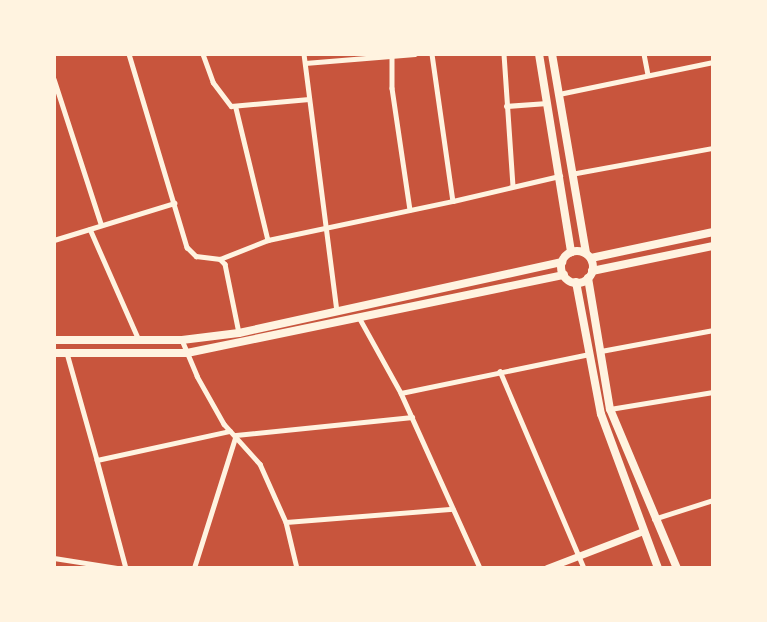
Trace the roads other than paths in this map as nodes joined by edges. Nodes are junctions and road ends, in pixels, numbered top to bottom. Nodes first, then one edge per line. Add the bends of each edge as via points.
1 (129, 54) edge
2 (203, 54) edge
3 (303, 54) edge
4 (415, 54) edge
5 (432, 54) edge
6 (504, 54) edge
7 (539, 54) edge
8 (552, 54) edge
9 (644, 54) edge
10 (392, 56) edge
11 (713, 62) edge
12 (305, 63) junction
13 (648, 75) junction
14 (54, 79) edge
15 (559, 94) junction
16 (309, 99) junction
17 (547, 103) junction
18 (506, 106) junction
19 (236, 108) junction
20 (713, 148) edge
21 (571, 174) junction
22 (560, 176) junction
23 (513, 186) junction
24 (453, 201) junction
25 (174, 203) junction
26 (410, 210) junction
27 (101, 224) junction
28 (324, 226) junction
29 (90, 229) junction
30 (713, 232) edge
31 (54, 240) edge
32 (268, 240) junction
33 (713, 246) edge
34 (571, 252) junction
35 (588, 256) junction
36 (220, 259) junction
37 (562, 262) junction
38 (590, 274) junction
39 (564, 275) junction
40 (576, 282) junction
41 (337, 312) junction
42 (360, 319) junction
43 (713, 330) edge
44 (239, 333) junction
45 (54, 340) edge
46 (139, 340) junction
47 (182, 340) junction
48 (601, 351) junction
49 (54, 353) edge
50 (67, 353) junction
51 (187, 353) junction
52 (589, 354) junction
53 (500, 371) junction
54 (713, 392) edge
55 (400, 393) junction
56 (610, 409) junction
57 (412, 417) junction
58 (230, 431) junction
59 (236, 435) junction
60 (97, 460) junction
61 (713, 500) edge
62 (452, 509) junction
63 (654, 519) junction
64 (286, 522) junction
65 (643, 531) junction
66 (579, 555) junction
67 (54, 558) edge
68 (118, 568) edge
69 (126, 568) edge
70 (194, 568) edge
71 (297, 568) edge
72 (480, 568) edge
73 (547, 568) edge
74 (584, 568) edge
75 (658, 568) edge
76 (677, 568) edge

1 - 25 street
2 - 19 street via 225,103
3 - 12 street
4 - 10 street
5 - 24 street
6 - 18 street
7 - 17 main road
8 - 15 main road
9 - 13 street
10 - 12 street
10 - 26 street
11 - 13 street
12 - 16 street
13 - 15 street
14 - 27 street
15 - 21 main road
16 - 19 street
16 - 28 street
17 - 18 street
17 - 22 main road
18 - 23 street
19 - 32 street
20 - 21 street
21 - 35 main road
22 - 23 street
22 - 34 main road
23 - 24 street
24 - 26 street
25 - 27 street
25 - 36 street via 191,252
26 - 28 street
27 - 29 street
28 - 32 street
28 - 41 street
29 - 31 street
29 - 46 street
30 - 35 main road
32 - 36 street
33 - 38 main road
34 - 35 main road
34 - 37 main road
35 - 38 main road
36 - 44 street via 230,273
37 - 39 main road
37 - 41 main road
38 - 40 main road
38 - 48 main road
39 - 40 main road
39 - 42 main road
40 - 52 main road
41 - 44 main road
42 - 51 main road
42 - 55 street
43 - 48 street
44 - 47 main road
45 - 46 main road
46 - 47 main road
47 - 51 street
48 - 56 main road
49 - 50 main road
50 - 51 main road
50 - 60 street
51 - 58 street
52 - 53 street
52 - 65 main road via 601,414
53 - 55 street
53 - 66 street
54 - 56 street
55 - 57 street
56 - 63 main road
57 - 59 street
57 - 62 street
58 - 59 street
58 - 60 street
59 - 64 street via 260,464
59 - 70 street
60 - 69 street
61 - 63 street
62 - 64 street
62 - 72 street
63 - 76 main road
64 - 71 street
65 - 66 main road
65 - 75 main road
66 - 73 main road
66 - 74 street
67 - 68 street

